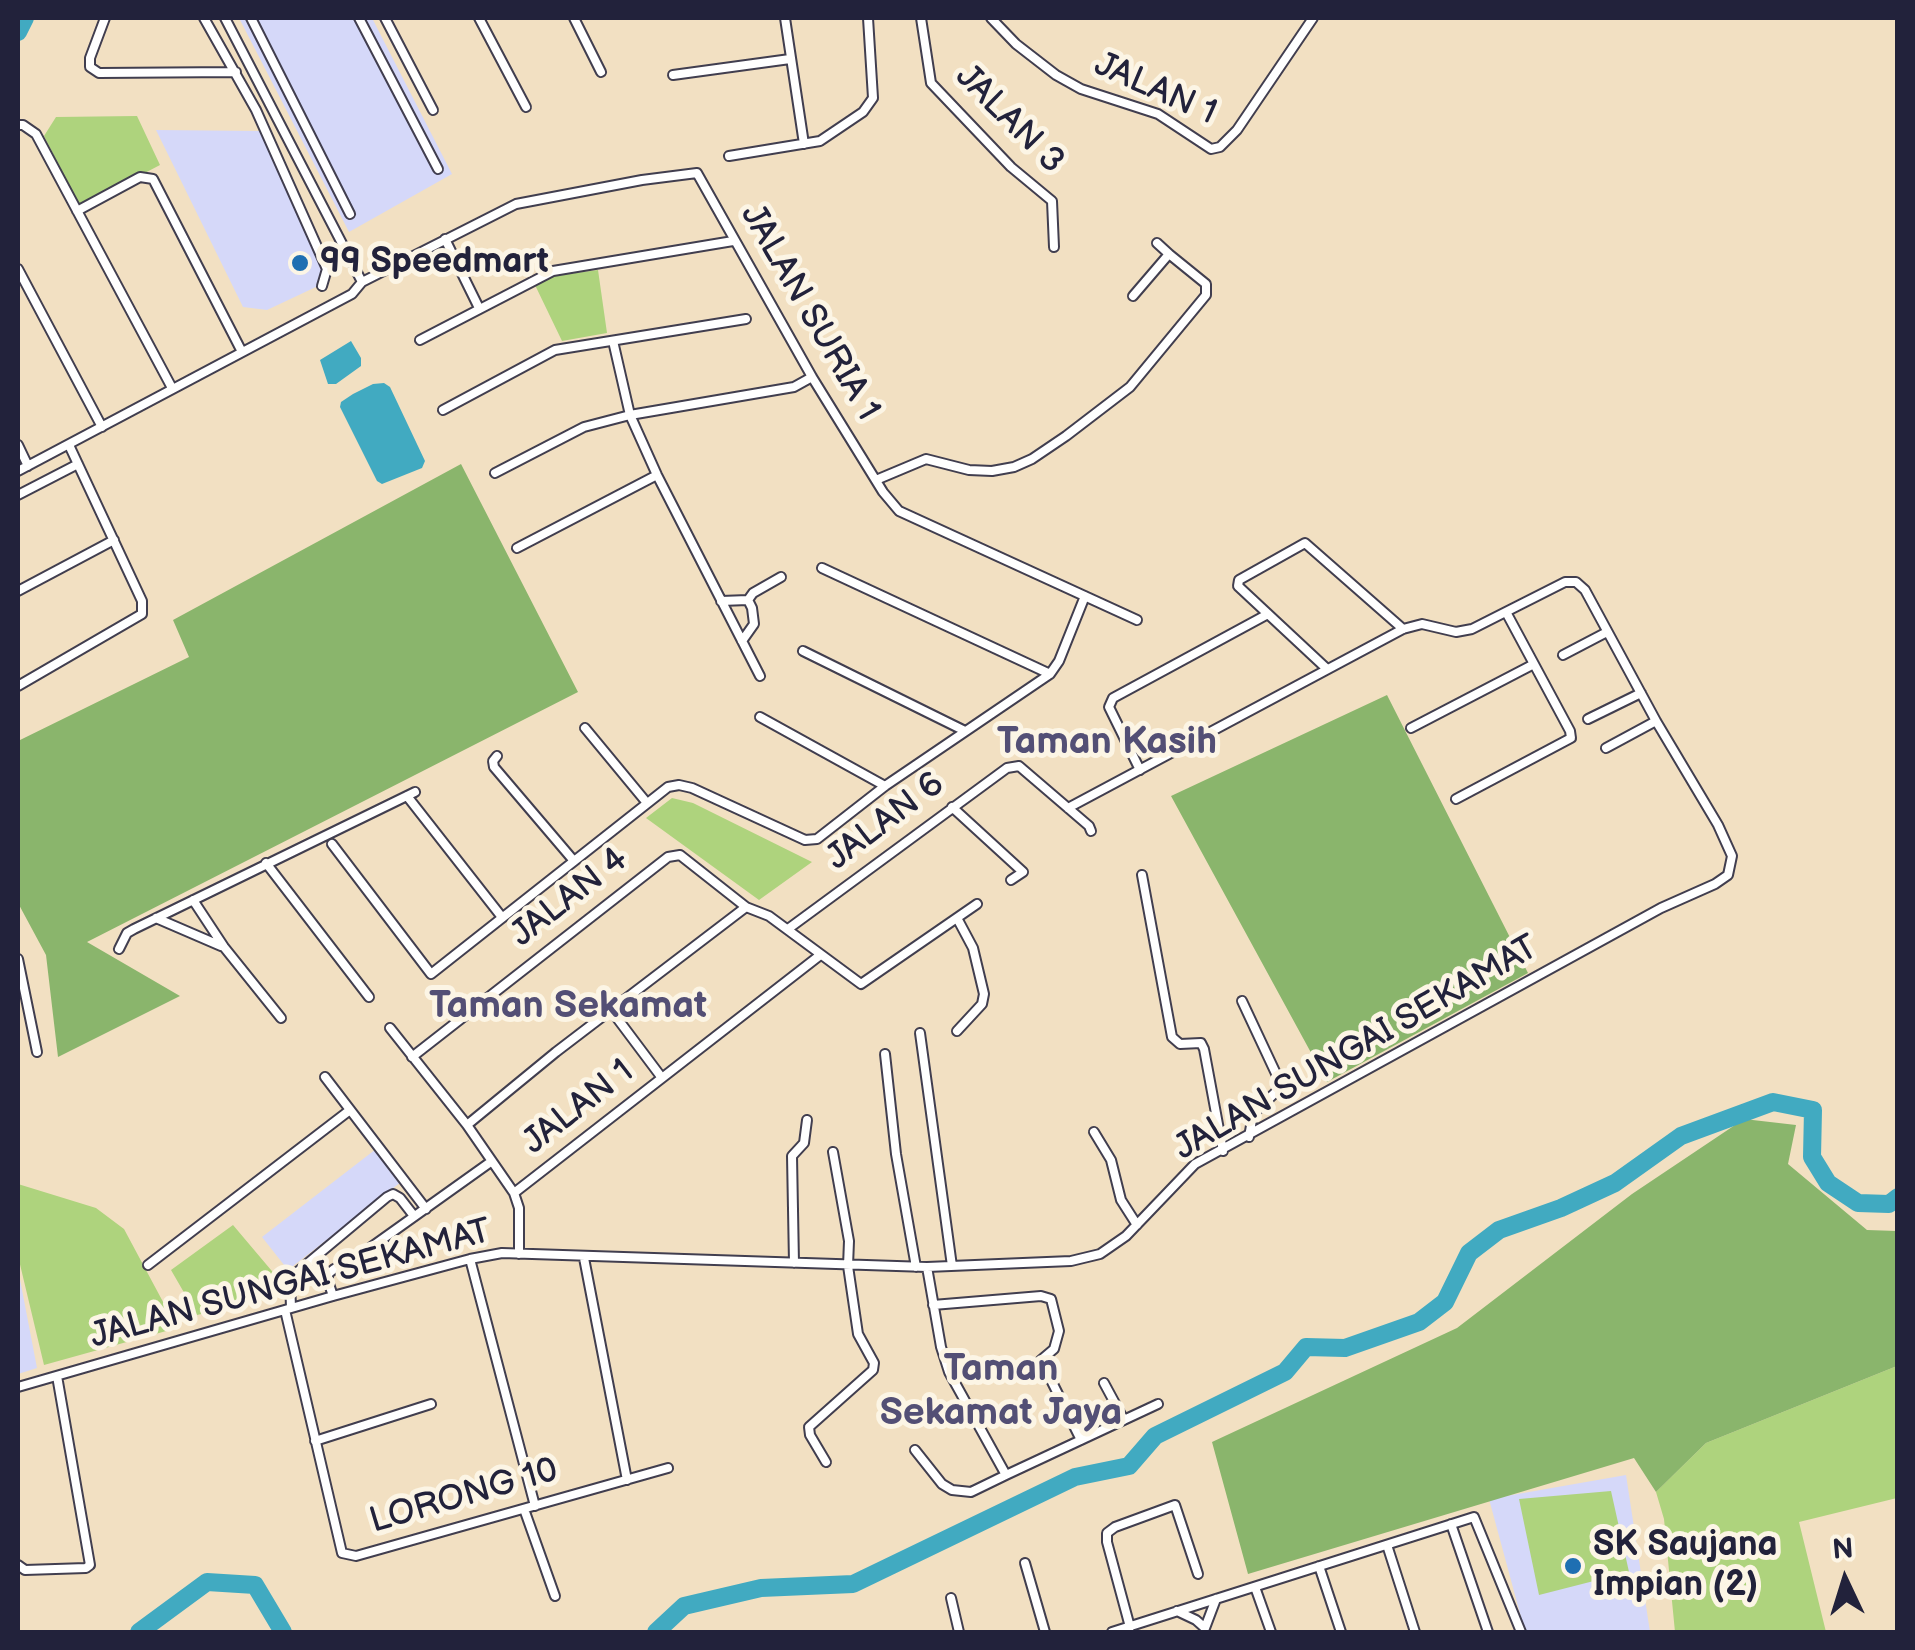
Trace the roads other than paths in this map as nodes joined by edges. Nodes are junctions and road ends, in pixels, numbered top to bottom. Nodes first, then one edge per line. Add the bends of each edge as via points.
1 (106, 18) edge
2 (204, 18) edge
3 (225, 18) edge
4 (251, 18) edge
5 (360, 18) edge
6 (386, 18) edge
7 (479, 18) edge
8 (574, 18) edge
9 (785, 18) edge
10 (868, 18) edge
11 (922, 18) edge
12 (991, 18) edge
13 (1314, 18) edge
14 (790, 59) junction
15 (236, 72) junction
16 (600, 72) dead end
17 (673, 76) dead end
18 (424, 92) junction
19 (404, 102) junction
20 (526, 107) dead end
21 (433, 110) dead end
22 (20, 125) edge
23 (804, 144) junction
24 (729, 156) dead end
25 (297, 158) junction
26 (324, 162) junction
27 (281, 166) junction
28 (438, 169) dead end
29 (305, 173) junction
30 (77, 211) junction
31 (350, 214) dead end
32 (330, 221) junction
33 (310, 232) junction
34 (445, 239) junction
35 (733, 241) junction
36 (1157, 243) dead end
37 (1054, 247) dead end
38 (1169, 254) junction
39 (18, 269) edge
40 (362, 282) junction
41 (322, 286) dead end
42 (1133, 296) dead end
43 (478, 308) junction
44 (746, 319) dead end
45 (420, 340) dead end
46 (614, 340) junction
47 (241, 350) junction
48 (812, 377) junction
49 (172, 388) junction
50 (443, 410) dead end
51 (630, 416) junction
52 (102, 427) junction
53 (18, 445) edge
54 (69, 445) junction
55 (78, 464) junction
56 (28, 466) junction
57 (18, 472) edge
58 (495, 472) dead end
59 (657, 474) junction
60 (876, 480) junction
61 (18, 495) edge
62 (114, 540) junction
63 (517, 548) dead end
64 (822, 568) dead end
65 (781, 577) dead end
66 (18, 591) edge
67 (1085, 596) junction
68 (748, 600) junction
69 (721, 601) junction
70 (1506, 612) junction
71 (1268, 614) junction
72 (1137, 620) dead end
73 (1402, 629) junction
74 (1608, 632) junction
75 (742, 640) junction
76 (803, 651) dead end
77 (1563, 655) dead end
78 (1534, 664) junction
79 (1327, 669) junction
80 (1050, 674) junction
81 (760, 676) dead end
82 (18, 686) edge
83 (1641, 693) junction
84 (760, 717) dead end
85 (1588, 719) dead end
86 (1656, 720) junction
87 (585, 728) dead end
88 (1411, 728) dead end
89 (963, 730) junction
90 (1606, 748) dead end
91 (497, 756) dead end
92 (1140, 770) junction
93 (885, 786) junction
94 (1456, 800) dead end
95 (647, 803) junction
96 (952, 806) junction
97 (1068, 808) junction
98 (1091, 831) dead end
99 (332, 844) dead end
100 (574, 861) junction
101 (266, 863) junction
102 (1142, 874) dead end
103 (1011, 880) dead end
104 (193, 900) junction
105 (977, 904) dead end
106 (746, 907) junction
107 (501, 916) junction
108 (156, 918) junction
109 (958, 918) junction
110 (788, 930) junction
111 (224, 947) junction
112 (119, 949) dead end
113 (819, 956) junction
114 (18, 960) edge
115 (369, 998) dead end
116 (1242, 1001) dead end
117 (611, 1010) junction
118 (280, 1018) dead end
119 (30, 1019) junction
120 (18, 1022) edge
121 (390, 1028) dead end
122 (957, 1031) dead end
123 (920, 1033) dead end
124 (37, 1052) dead end
125 (885, 1054) dead end
126 (412, 1057) junction
127 (325, 1077) dead end
128 (662, 1078) junction
129 (350, 1110) junction
130 (807, 1120) dead end
131 (466, 1126) junction
132 (1094, 1132) dead end
133 (1249, 1136) junction
134 (1223, 1151) junction
135 (832, 1152) dead end
136 (492, 1161) junction
137 (514, 1193) junction
138 (426, 1208) junction
139 (414, 1216) junction
140 (1137, 1225) junction
141 (519, 1254) junction
142 (470, 1258) junction
143 (584, 1258) junction
144 (794, 1264) junction
145 (148, 1265) dead end
146 (848, 1266) junction
147 (916, 1266) junction
148 (952, 1266) junction
149 (927, 1267) junction
150 (333, 1296) junction
151 (932, 1304) junction
152 (288, 1309) junction
153 (57, 1376) junction
154 (1104, 1383) dead end
155 (18, 1387) edge
156 (431, 1404) dead end
157 (1158, 1404) dead end
158 (1124, 1420) junction
159 (1081, 1440) junction
160 (315, 1441) junction
161 (915, 1450) dead end
162 (826, 1462) dead end
163 (668, 1468) dead end
164 (1006, 1475) junction
165 (626, 1480) junction
166 (535, 1506) junction
167 (524, 1509) junction
168 (1451, 1524) junction
169 (1387, 1545) junction
170 (1025, 1562) dead end
171 (18, 1565) edge
172 (1319, 1566) junction
173 (1198, 1574) dead end
174 (1256, 1587) junction
175 (556, 1596) dead end
176 (950, 1598) dead end
177 (1216, 1599) junction
178 (1198, 1605) junction
179 (1177, 1611) junction
180 (1130, 1627) junction
181 (1206, 1630) edge
182 (959, 1632) edge
183 (1045, 1632) edge
184 (1112, 1632) edge
185 (1271, 1632) edge
186 (1341, 1632) edge
187 (1416, 1632) edge
188 (1488, 1632) edge
189 (1521, 1632) edge

1 - 15 street via 90,58 90,68 99,73
2 - 15 street
3 - 25 street
4 - 26 street
5 - 19 street
6 - 18 street
7 - 20 street
8 - 16 street
9 - 14 street
10 - 23 street via 873,98 864,112
11 - 37 street, JALAN 3 via 930,84 1052,201
12 - 13 street, JALAN 1 via 1056,76 1158,114 1211,149 1236,130
14 - 17 street
14 - 23 street
15 - 27 street
18 - 19 street
18 - 21 street
19 - 28 street
22 - 30 street via 36,134
23 - 24 street
25 - 27 street
25 - 29 street
26 - 29 street
26 - 31 street
27 - 33 street
29 - 32 street
30 - 47 street via 140,177 153,179
30 - 49 street
32 - 33 street
32 - 40 street
33 - 41 street via 326,269
34 - 35 street, JALAN SURIA 1 via 516,204 697,173
34 - 40 street
34 - 43 street
35 - 43 street via 553,271
35 - 48 street, JALAN SURIA 1
36 - 38 street
38 - 42 street
38 - 60 street via 1206,284 1206,295 1130,387 1014,467 969,470 926,458
39 - 52 street
40 - 47 street via 352,294
43 - 45 street
44 - 46 street
46 - 50 street via 560,348
46 - 51 street
47 - 49 street
48 - 51 street via 794,387
48 - 60 street, JALAN SURIA 1
49 - 52 street
51 - 58 street via 584,427
51 - 59 street
52 - 54 street
53 - 56 street
54 - 55 street
54 - 56 street
55 - 61 street
55 - 62 street
56 - 57 street
59 - 63 street
59 - 69 street
60 - 67 street, JALAN SURIA 1 via 899,510
62 - 66 street
62 - 82 street via 142,614
64 - 80 street
65 - 68 street
67 - 72 street, JALAN SURIA 1
67 - 80 street
68 - 69 street
68 - 75 street via 754,624
69 - 75 street
70 - 73 street, JALAN SUNGAI SEKAMAT via 1456,632 1422,624
70 - 74 street, JALAN SUNGAI SEKAMAT via 1576,582
70 - 78 street
71 - 73 street via 1239,580 1305,543
71 - 79 street
71 - 92 street via 1113,698 1109,708
73 - 79 street
74 - 77 street
74 - 83 street, JALAN SUNGAI SEKAMAT
75 - 81 street
76 - 89 street
78 - 88 street
78 - 94 street via 1570,738
79 - 92 street
80 - 89 street
83 - 85 street
83 - 86 street, JALAN SUNGAI SEKAMAT
84 - 93 street
86 - 90 street
86 - 133 street, JALAN SUNGAI SEKAMAT via 1718,824 1732,856 1728,875
87 - 95 street
89 - 93 street
91 - 100 street via 494,767
92 - 97 street
93 - 95 street via 817,840 679,785
95 - 100 street
96 - 97 street, JALAN 6 via 1019,766
96 - 103 street via 1023,872
96 - 110 street, JALAN 6
97 - 98 street
99 - 107 street via 431,974
100 - 107 street
101 - 104 street
101 - 107 street via 411,794
101 - 115 street
102 - 134 street via 1172,1037 1204,1049
104 - 108 street
104 - 111 street
105 - 109 street
106 - 110 street
106 - 117 street
106 - 126 street, JALAN 4 via 680,855 668,857
108 - 111 street
108 - 112 street via 127,933
109 - 113 street via 861,984
109 - 122 street via 984,994
110 - 113 street
111 - 118 street
113 - 128 street, JALAN 1
114 - 119 street
116 - 133 street via 1279,1080 1279,1089 1254,1114
117 - 128 street
117 - 131 street
119 - 120 street
119 - 124 street
121 - 126 street
123 - 148 street
125 - 147 street
126 - 131 street
127 - 129 street
128 - 137 street, JALAN 1
129 - 138 street
129 - 145 street
130 - 144 street via 804,1142 792,1156
131 - 136 street
132 - 140 street
133 - 134 street, JALAN SUNGAI SEKAMAT
134 - 140 street, JALAN SUNGAI SEKAMAT via 1195,1164
135 - 146 street via 850,1241
136 - 137 street
136 - 138 street
137 - 141 street
138 - 139 street
139 - 150 street via 328,1274
139 - 152 street via 400,1198 387,1198 290,1278
140 - 148 street, JALAN SUNGAI SEKAMAT via 1100,1254 1071,1261
141 - 142 street, JALAN SUNGAI SEKAMAT
141 - 143 street, JALAN SUNGAI SEKAMAT
142 - 150 street, JALAN SUNGAI SEKAMAT
142 - 166 street
143 - 144 street, JALAN SUNGAI SEKAMAT
143 - 165 street
144 - 146 street, JALAN SUNGAI SEKAMAT
146 - 147 street, JALAN SUNGAI SEKAMAT
146 - 162 street via 858,1334 874,1364 809,1427
147 - 149 street, JALAN SUNGAI SEKAMAT
148 - 149 street, JALAN SUNGAI SEKAMAT
149 - 151 street
150 - 152 street, JALAN SUNGAI SEKAMAT
151 - 159 street via 1048,1297 1059,1331 1054,1349 1041,1360
151 - 164 street via 949,1372
152 - 153 street, JALAN SUNGAI SEKAMAT
152 - 160 street, LORONG 10
153 - 155 street, JALAN SUNGAI SEKAMAT
153 - 171 street via 90,1565
154 - 158 street
156 - 160 street
157 - 158 street
158 - 159 street
159 - 164 street
160 - 167 street, LORONG 10 via 342,1553 356,1556
161 - 164 street via 952,1490 972,1492
163 - 165 street, LORONG 10
165 - 166 street, LORONG 10
166 - 167 street, LORONG 10
167 - 175 street
168 - 169 street
168 - 188 street
168 - 189 street via 1474,1517
169 - 172 street
169 - 187 street
170 - 183 street
172 - 174 street
172 - 186 street
173 - 180 street via 1174,1505 1107,1533
174 - 177 street
174 - 185 street
176 - 182 street
177 - 178 street
177 - 181 street
178 - 179 street
178 - 181 street
179 - 180 street
179 - 181 street
180 - 184 street

